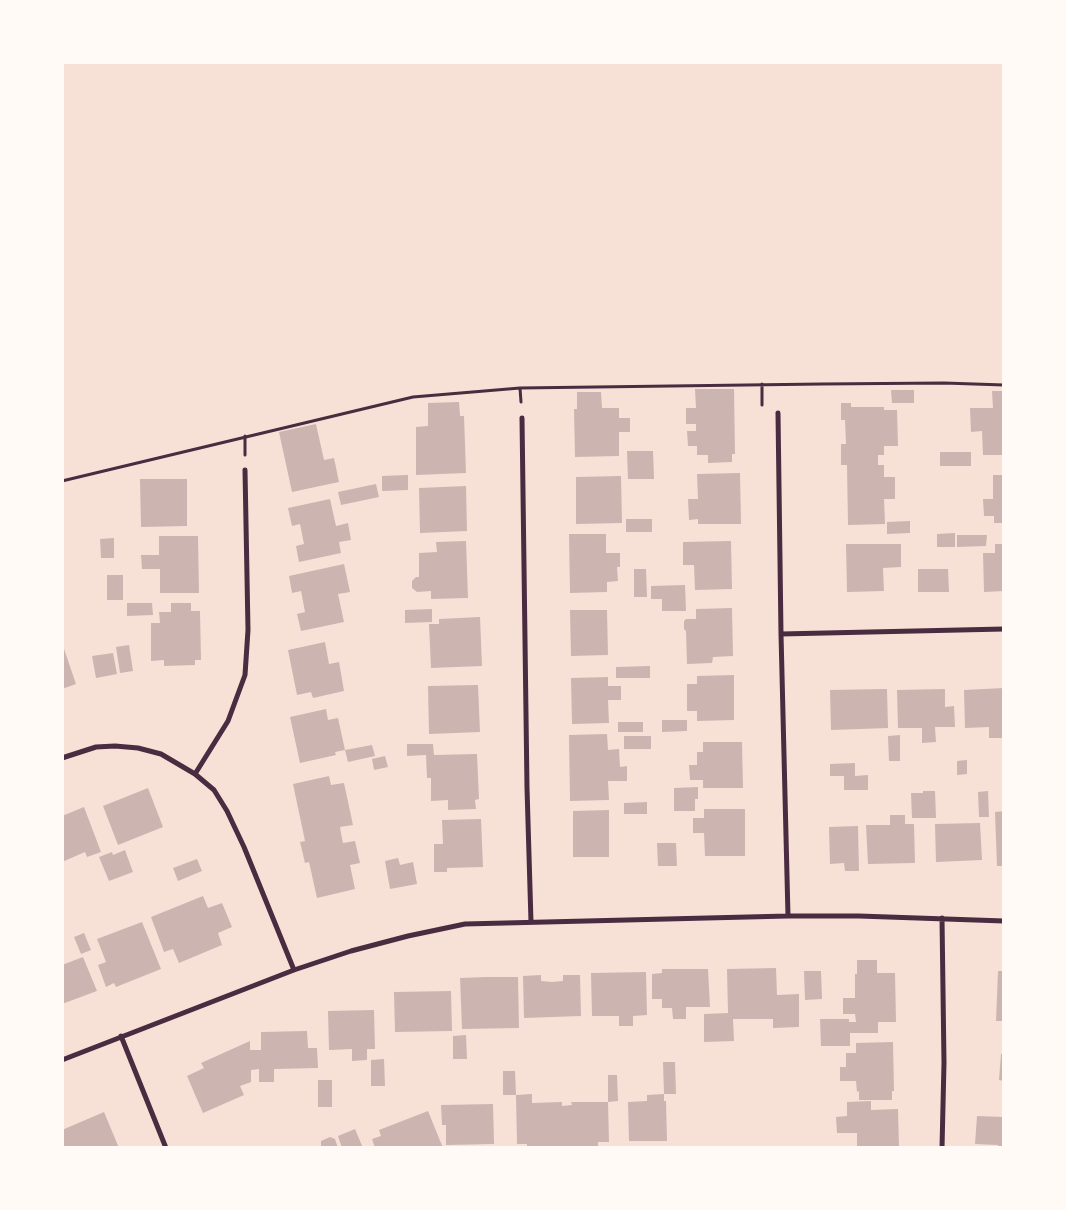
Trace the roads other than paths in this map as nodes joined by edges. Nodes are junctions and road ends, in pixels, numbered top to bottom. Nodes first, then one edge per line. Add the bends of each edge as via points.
1 (778, 413) dead end
2 (522, 418) dead end
3 (245, 470) dead end
4 (1004, 629) edge
5 (781, 634) junction
6 (62, 758) edge
7 (195, 774) junction
8 (788, 916) junction
9 (942, 918) junction
10 (1004, 921) edge
11 (531, 922) junction
12 (294, 970) junction
13 (121, 1036) junction
14 (62, 1060) edge
15 (166, 1148) edge
16 (942, 1148) edge

1 - 5 street
2 - 11 street
3 - 7 street via 248,630 245,675 228,721
4 - 5 street
5 - 8 street
6 - 7 street via 96,747 138,748 161,754
7 - 12 street via 214,790 227,811
8 - 9 street
8 - 11 street
9 - 10 street
9 - 16 street
11 - 12 street via 465,924 351,951
12 - 13 street
13 - 14 street
13 - 15 street

